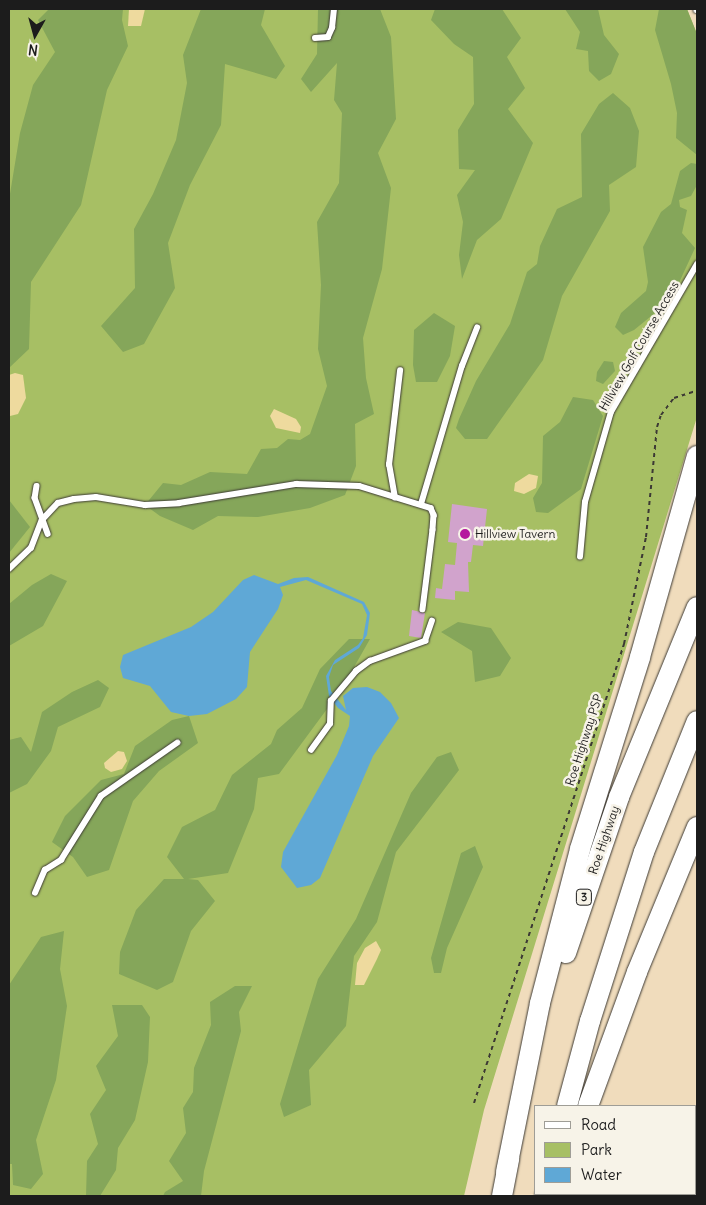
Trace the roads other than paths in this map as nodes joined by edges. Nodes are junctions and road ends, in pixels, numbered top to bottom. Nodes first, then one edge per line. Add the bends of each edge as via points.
1 (334, 9) edge
2 (315, 38) dead end
3 (697, 264) edge
4 (476, 328) dead end
5 (400, 371) dead end
6 (697, 456) edge
7 (37, 486) dead end
8 (395, 498) junction
9 (421, 504) junction
10 (42, 520) junction
11 (48, 534) dead end
12 (580, 557) dead end
13 (9, 568) edge
14 (423, 608) dead end
15 (697, 608) edge
16 (432, 621) dead end
17 (697, 721) edge
18 (177, 743) dead end
19 (311, 750) dead end
20 (697, 826) edge
21 (35, 893) dead end
22 (567, 1105) edge
23 (588, 1105) edge
24 (506, 1172) junction
25 (502, 1196) edge

1 - 2 lane via 328,37
3 - 12 lane, Hillview Golf Course Access via 611,412 585,502
4 - 9 lane
5 - 8 lane via 388,465
6 - 24 highway via 640,657 580,849 540,1003
7 - 10 lane via 34,498
8 - 9 lane
8 - 10 lane via 359,486 296,484 179,504 146,505 96,497 74,498 58,503
9 - 14 lane via 431,508 434,515
10 - 11 lane
10 - 13 lane via 31,548
15 - 24 highway, Roe Highway / 3 via 650,716 583,898 541,1032
16 - 19 lane via 430,635 425,641 370,661 356,671 331,701 330,724
17 - 22 highway via 644,852
18 - 21 lane via 101,796 61,860 45,870
20 - 23 highway via 637,972
24 - 25 highway, Roe Highway / 3

